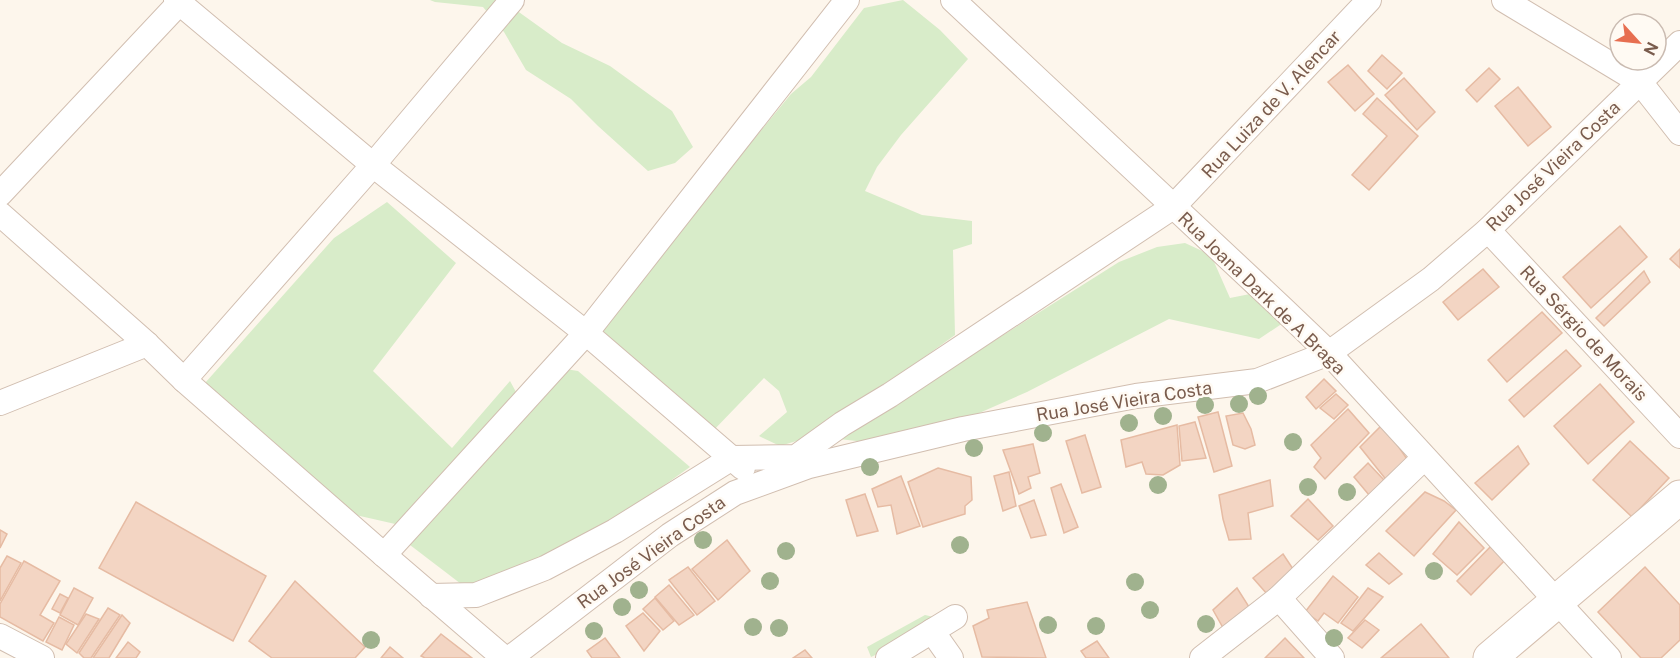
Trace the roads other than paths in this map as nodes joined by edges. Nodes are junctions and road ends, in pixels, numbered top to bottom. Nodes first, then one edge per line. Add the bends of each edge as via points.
1 (512, 0) edge
2 (847, 0) edge
3 (953, 0) edge
4 (1369, 0) edge
5 (1504, 0) edge
6 (179, 1) edge
7 (1680, 43) edge
8 (1640, 82) junction
9 (1680, 133) edge
10 (373, 165) junction
11 (0, 194) edge
12 (1173, 207) junction
13 (0, 214) edge
14 (1488, 230) junction
15 (586, 333) junction
16 (147, 344) junction
17 (1329, 353) junction
18 (184, 380) junction
19 (0, 403) edge
20 (1680, 436) edge
21 (732, 458) junction
22 (1424, 458) junction
23 (762, 483) junction
24 (1680, 497) edge
25 (384, 555) junction
26 (431, 596) junction
27 (1279, 598) junction
28 (1557, 600) junction
29 (955, 617) dead end
30 (932, 631) junction
31 (0, 636) edge
32 (42, 658) edge
33 (504, 658) edge
34 (510, 658) edge
35 (888, 658) edge
36 (951, 658) edge
37 (1202, 658) edge
38 (1332, 658) edge
39 (1490, 658) edge
40 (1609, 658) edge

1 - 10 street
2 - 15 street
3 - 12 street, Rua Joana Dark de A Braga
4 - 12 street, Rua Luiza de V. Alencar
5 - 8 street
6 - 10 street
6 - 11 street
7 - 8 street, Rua José Vieira Costa
8 - 9 street
8 - 14 street, Rua José Vieira Costa
10 - 15 street
10 - 18 street
12 - 17 street, Rua Joana Dark de A Braga
12 - 21 street, Rua Luiza de V. Alencar via 796,457
13 - 16 street
14 - 17 street, Rua José Vieira Costa via 1431,279
14 - 20 street, Rua Sérgio de Morais
15 - 21 street
15 - 25 street
16 - 18 street
16 - 19 street
17 - 22 street, Rua Joana Dark de A Braga
17 - 23 street, Rua José Vieira Costa via 1257,381 1136,396 963,429 808,466
18 - 25 street
21 - 23 street
21 - 26 street via 615,531 545,568 476,595
22 - 27 street
22 - 28 street, Rua Joana Dark de A Braga
23 - 34 street, Rua José Vieira Costa via 735,493 670,535
24 - 28 street
25 - 26 street
26 - 33 street
27 - 37 street
27 - 38 street
28 - 39 street
28 - 40 street, Rua Joana Dark de A Braga
29 - 30 street
30 - 35 street
30 - 36 street
31 - 32 street

